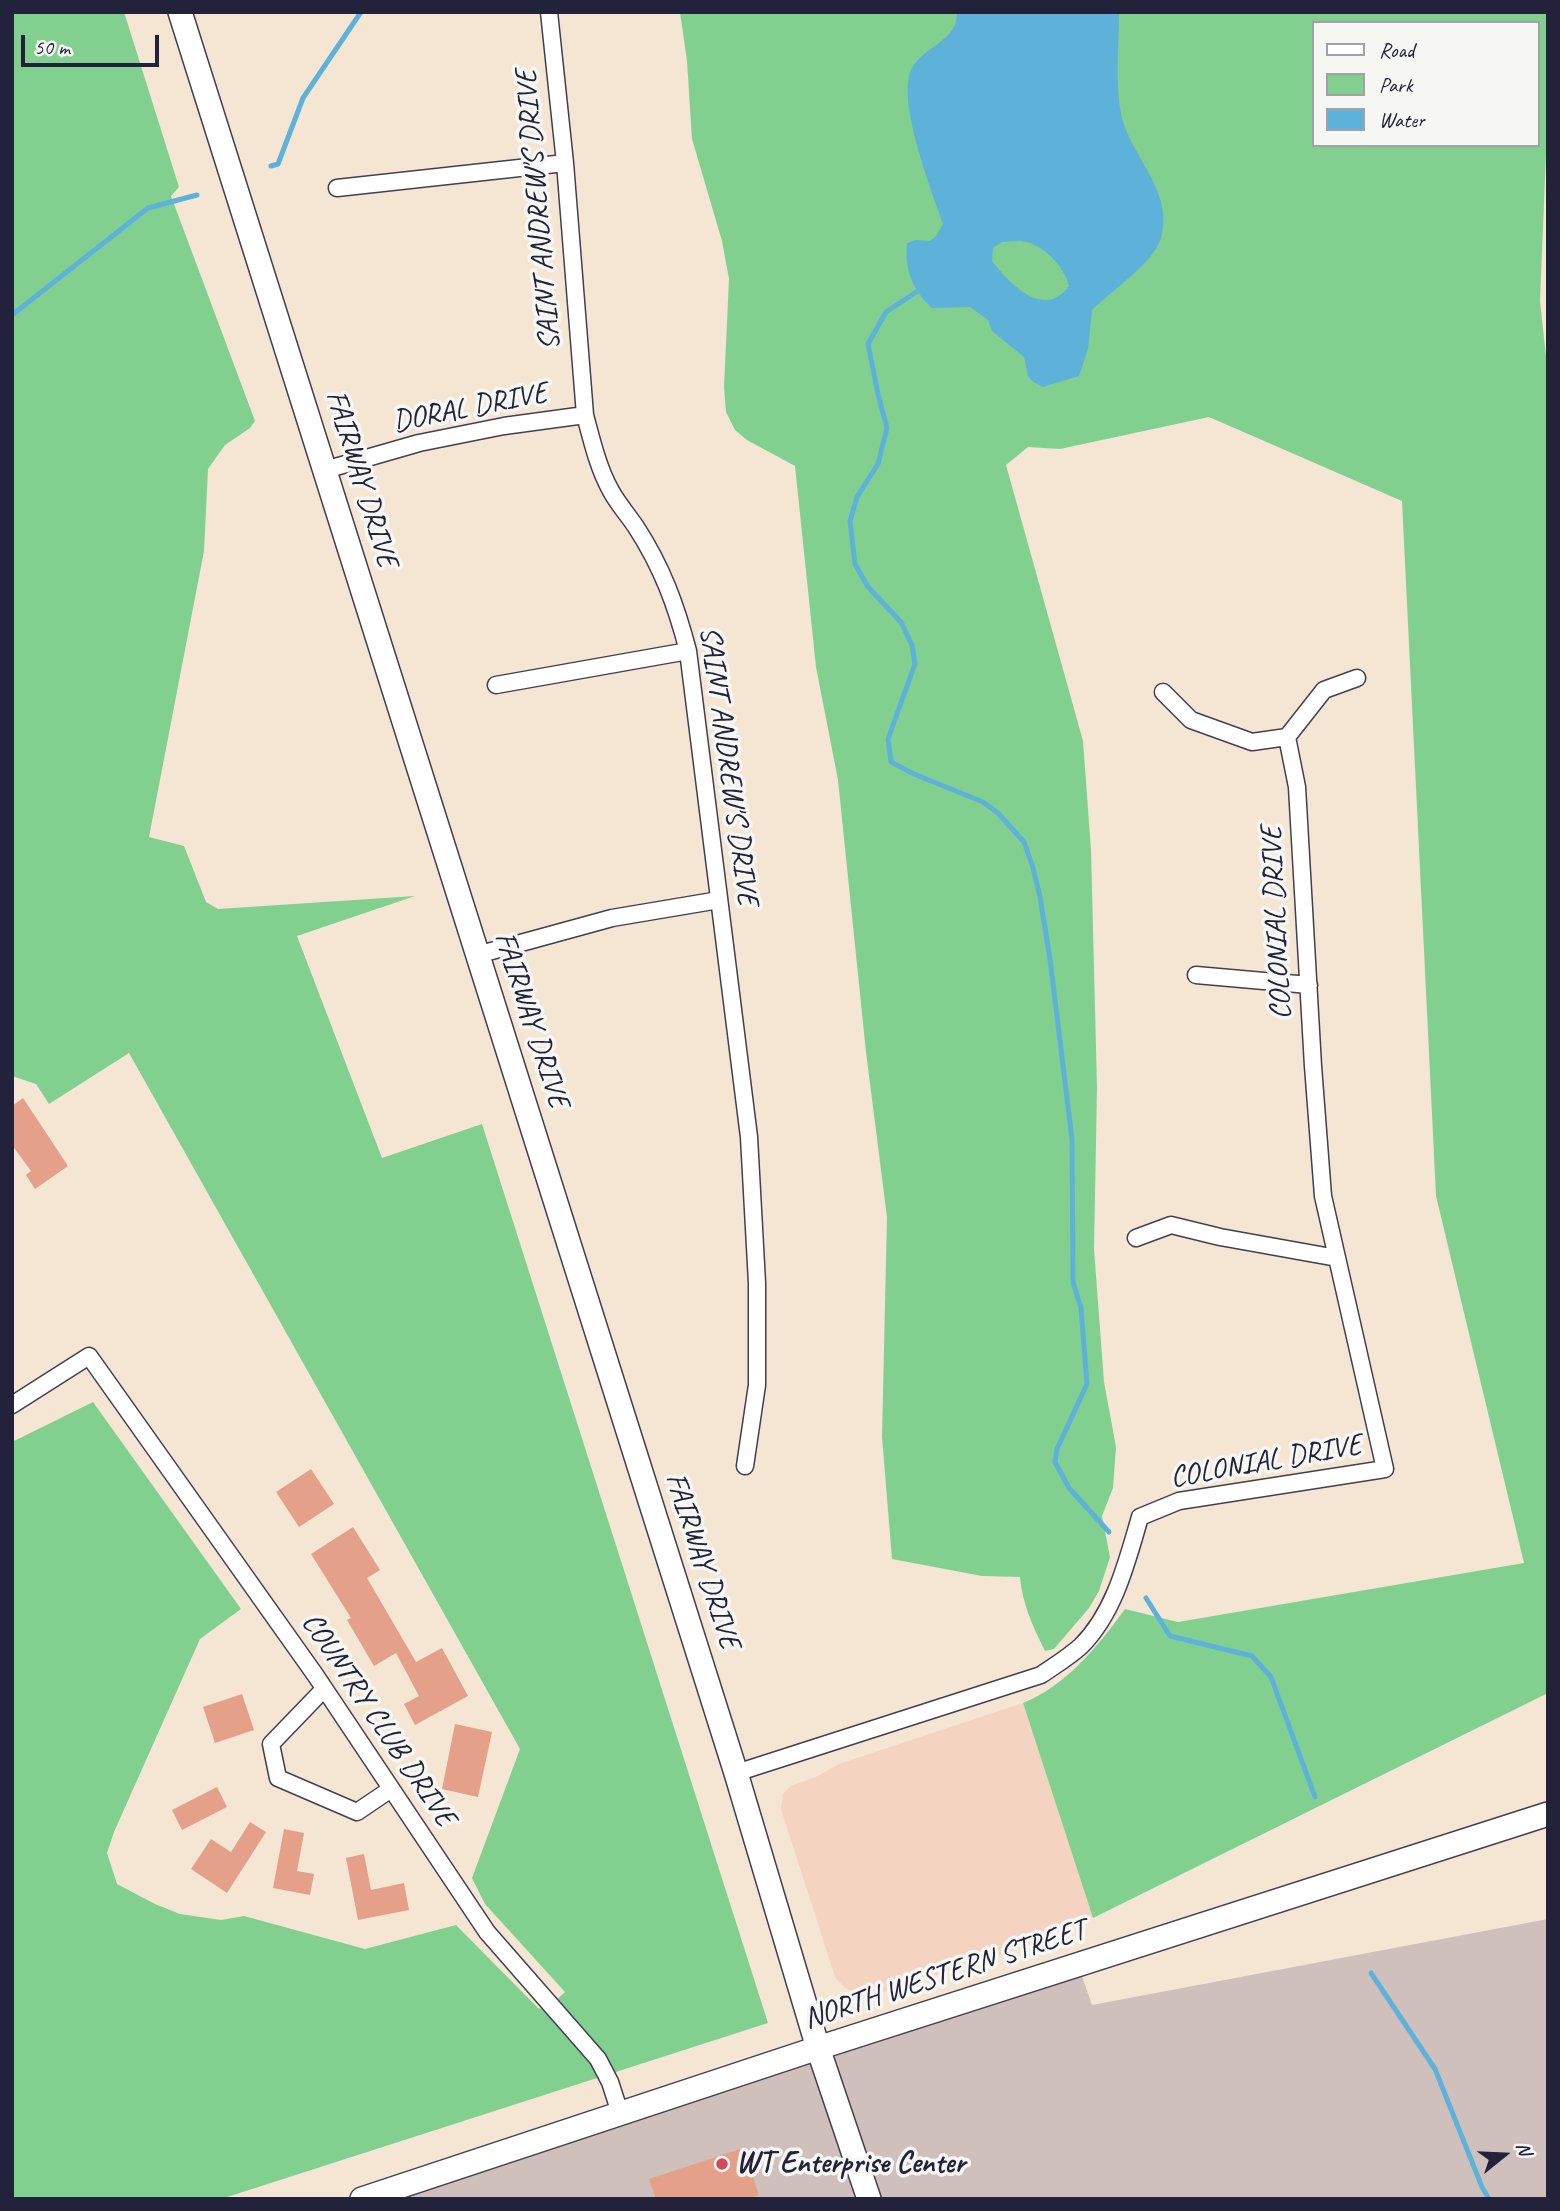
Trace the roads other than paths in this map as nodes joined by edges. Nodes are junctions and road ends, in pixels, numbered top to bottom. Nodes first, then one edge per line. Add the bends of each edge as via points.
1 (180, 12) edge
2 (549, 12) edge
3 (565, 163) junction
4 (337, 188) dead end
5 (585, 415) junction
6 (325, 470) junction
7 (688, 651) junction
8 (1357, 678) dead end
9 (496, 685) dead end
10 (1163, 692) dead end
11 (1287, 737) junction
12 (719, 900) junction
13 (477, 955) junction
14 (1196, 975) dead end
15 (1309, 985) junction
16 (1136, 1238) dead end
17 (1337, 1258) junction
18 (12, 1405) edge
19 (745, 1466) dead end
20 (324, 1689) junction
21 (736, 1773) junction
22 (391, 1789) junction
23 (1548, 1814) edge
24 (818, 2048) junction
25 (620, 2113) junction
26 (362, 2199) edge
27 (869, 2199) edge

1 - 6 main road, FAIRWAY DRIVE
2 - 3 street, SAINT ANDREW'S DRIVE
3 - 4 street
3 - 5 street, SAINT ANDREW'S DRIVE
5 - 6 street, DORAL DRIVE via 419,443
5 - 7 street, SAINT ANDREW'S DRIVE via 611,492 658,566 677,609
6 - 13 main road, FAIRWAY DRIVE
7 - 9 street
7 - 12 street, SAINT ANDREW'S DRIVE
8 - 11 street via 1324,690
10 - 11 street via 1191,720 1252,742
11 - 15 street, COLONIAL DRIVE via 1297,787
12 - 13 street via 612,918
12 - 19 street, SAINT ANDREW'S DRIVE via 749,1137 757,1283 757,1385
13 - 21 main road, FAIRWAY DRIVE
14 - 15 street
15 - 17 street, COLONIAL DRIVE via 1324,1196
16 - 17 street via 1171,1225
17 - 21 street, COLONIAL DRIVE via 1385,1469 1179,1501 1140,1517 1124,1573 1104,1614 1081,1646 1041,1675
18 - 20 street, COUNTRY CLUB DRIVE via 89,1356
20 - 22 street, COUNTRY CLUB DRIVE
20 - 22 street via 271,1744 278,1778 358,1812
21 - 24 main road, FAIRWAY DRIVE
22 - 25 street, COUNTRY CLUB DRIVE via 487,1932 598,2059
23 - 24 main road, NORTH WESTERN STREET
24 - 25 main road, NORTH WESTERN STREET
24 - 27 main road, FAIRWAY DRIVE
25 - 26 main road, NORTH WESTERN STREET

